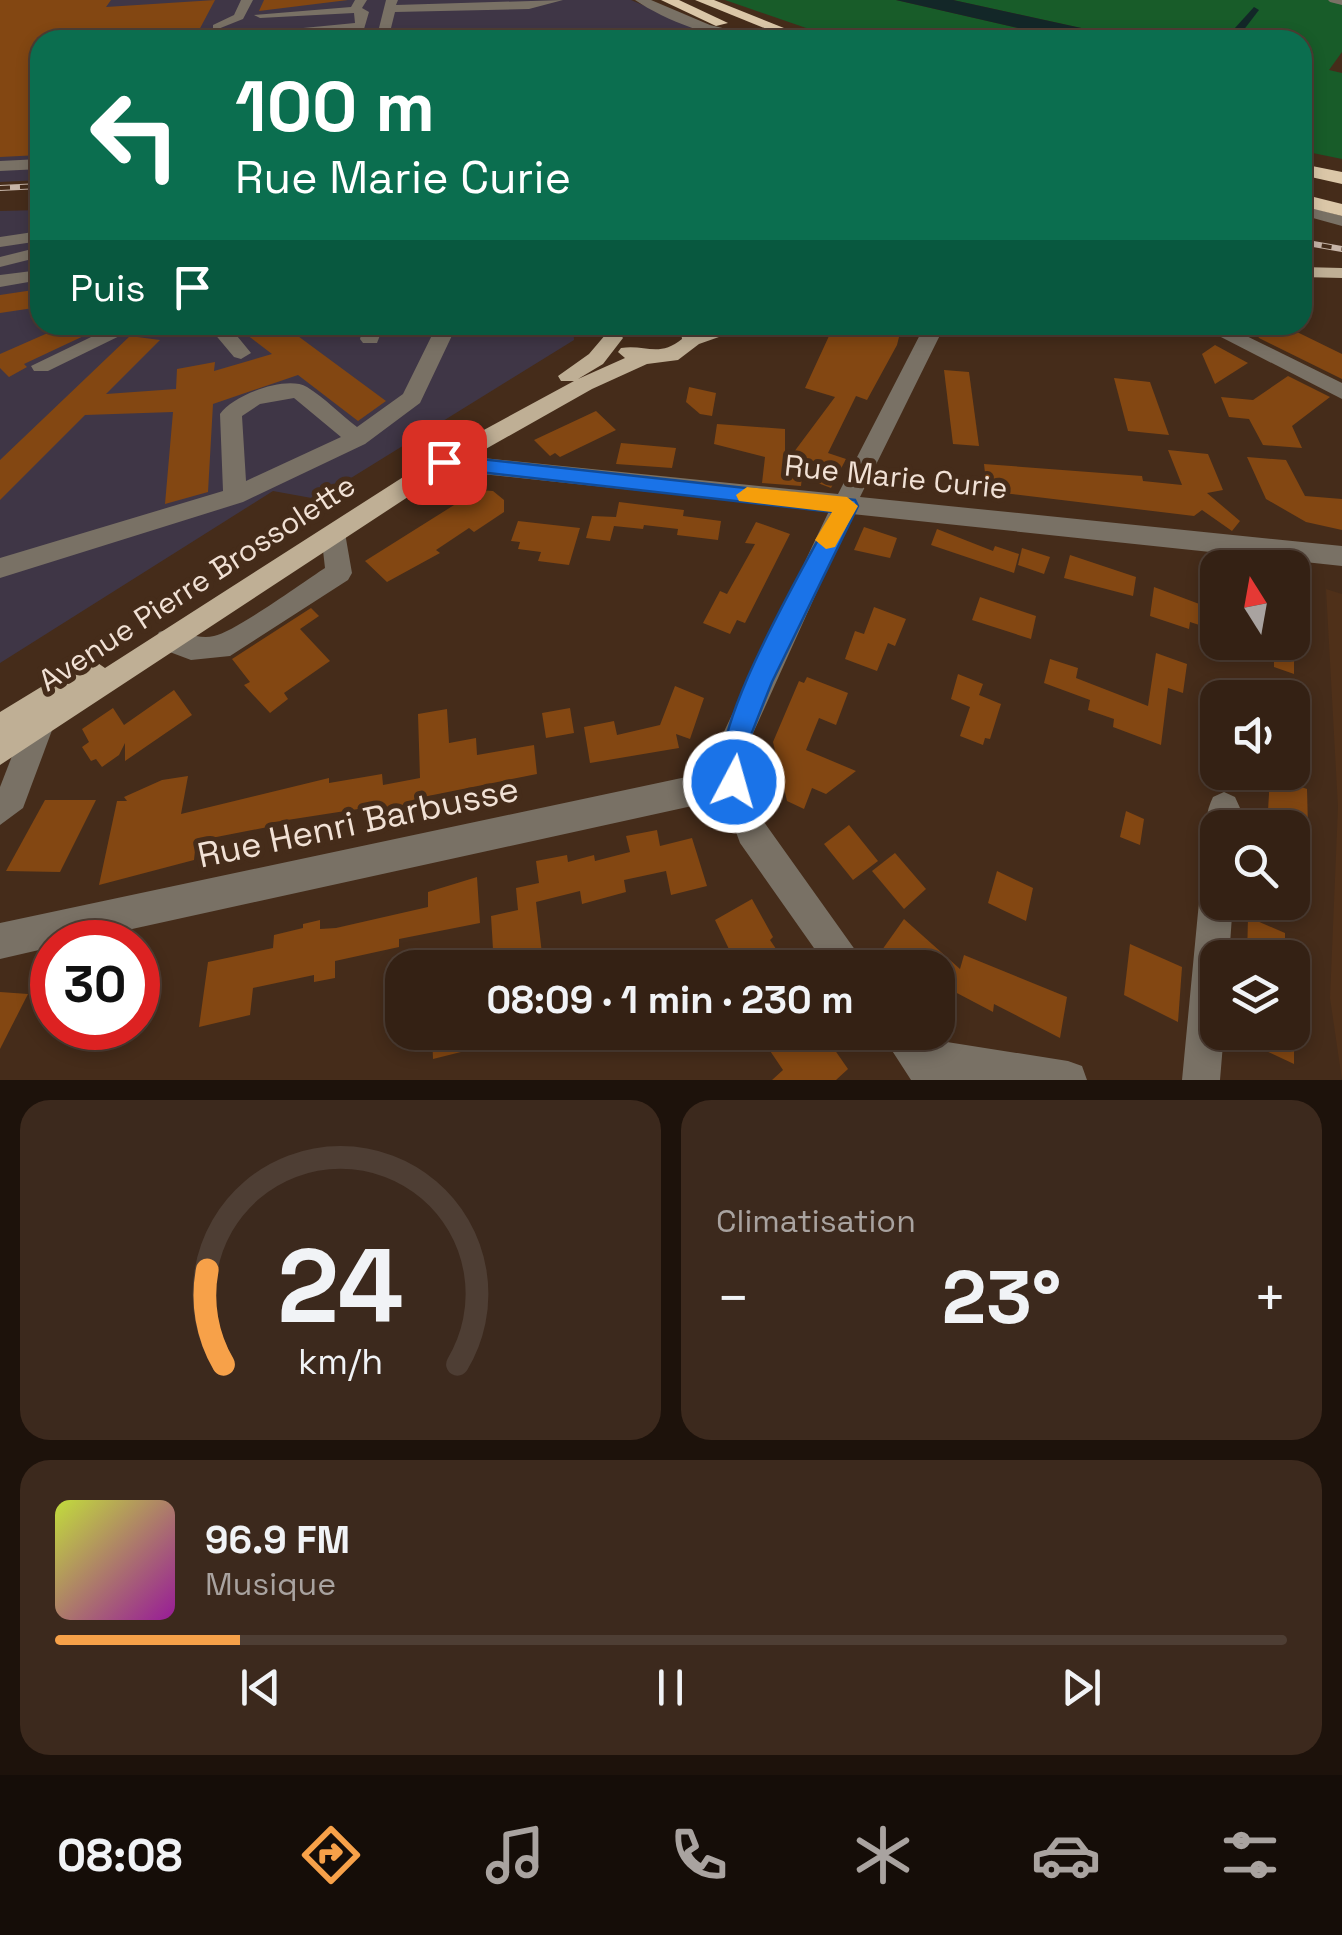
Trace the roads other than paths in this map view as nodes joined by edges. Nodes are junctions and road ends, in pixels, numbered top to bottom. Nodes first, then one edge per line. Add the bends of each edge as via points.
1 (247, 0) edge
2 (557, 0) edge
3 (641, 0) edge
4 (668, 0) edge
5 (702, 0) edge
6 (1334, 0) edge
7 (1342, 2) edge
8 (392, 4) edge
9 (358, 5) edge
10 (260, 16) dead end
11 (218, 28) dead end
12 (304, 30) edge
13 (385, 30) edge
14 (717, 30) edge
15 (742, 30) edge
16 (781, 30) edge
17 (1312, 160) edge
18 (30, 164) edge
19 (0, 166) edge
20 (1342, 166) edge
21 (1312, 171) edge
22 (1342, 178) edge
23 (1312, 184) edge
24 (1342, 191) edge
25 (1312, 202) edge
26 (1342, 210) edge
27 (1312, 213) edge
28 (1342, 221) edge
29 (30, 238) edge
30 (0, 242) edge
31 (30, 254) edge
32 (0, 262) edge
33 (1312, 272) edge
34 (1342, 273) edge
35 (30, 276) edge
36 (0, 281) edge
37 (110, 335) edge
38 (226, 335) edge
39 (442, 335) edge
40 (613, 335) edge
41 (616, 335) edge
42 (690, 335) edge
43 (930, 335) edge
44 (1232, 335) edge
45 (241, 353) dead end
46 (643, 358) junction
47 (41, 366) dead end
48 (1342, 392) edge
49 (357, 439) junction
50 (444, 462) junction
51 (235, 496) junction
52 (847, 506) junction
53 (333, 533) joint
54 (1342, 556) edge
55 (0, 568) edge
56 (170, 640) joint
57 (39, 725) junction
58 (0, 728) edge
59 (0, 751) edge
60 (734, 782) junction
61 (0, 809) edge
62 (1214, 920) edge
63 (0, 941) edge
64 (837, 950) edge
65 (917, 1056) edge
66 (1068, 1080) edge
67 (1200, 1080) edge

1 - 11 street via 239,18
2 - 8 street via 529,6
3 - 14 street
4 - 15 highway
5 - 16 highway
6 - 7 street
8 - 13 street
9 - 10 street
9 - 12 street via 360,26
17 - 20 highway
18 - 19 street
21 - 22 highway
23 - 24 highway
25 - 26 highway
27 - 28 street
29 - 30 street
31 - 32 street
33 - 34 main road
35 - 36 street
37 - 47 street
38 - 45 street
39 - 49 street via 412,398
40 - 58 main road, Avenue Pierre Brossolette via 596,359 429,456
41 - 46 main road, Avenue Pierre Brossolette via 620,348
42 - 46 main road, Avenue Pierre Brossolette via 678,354
43 - 52 street
44 - 48 street
46 - 50 main road, Avenue Pierre Brossolette
49 - 51 street
49 - 51 street via 298,391 238,405 231,414
50 - 52 street, Rue Marie Curie
50 - 53 main road, Avenue Pierre Brossolette
51 - 55 street
52 - 54 street, Rue Marie Curie
52 - 60 street via 760,681 736,740
53 - 56 street via 339,573 220,648
56 - 57 main road, Avenue Pierre Brossolette
57 - 59 main road, Avenue Pierre Brossolette
57 - 61 street via 12,797
60 - 63 street, Rue Henri Barbusse
60 - 64 street via 750,832
62 - 67 street
65 - 66 street

